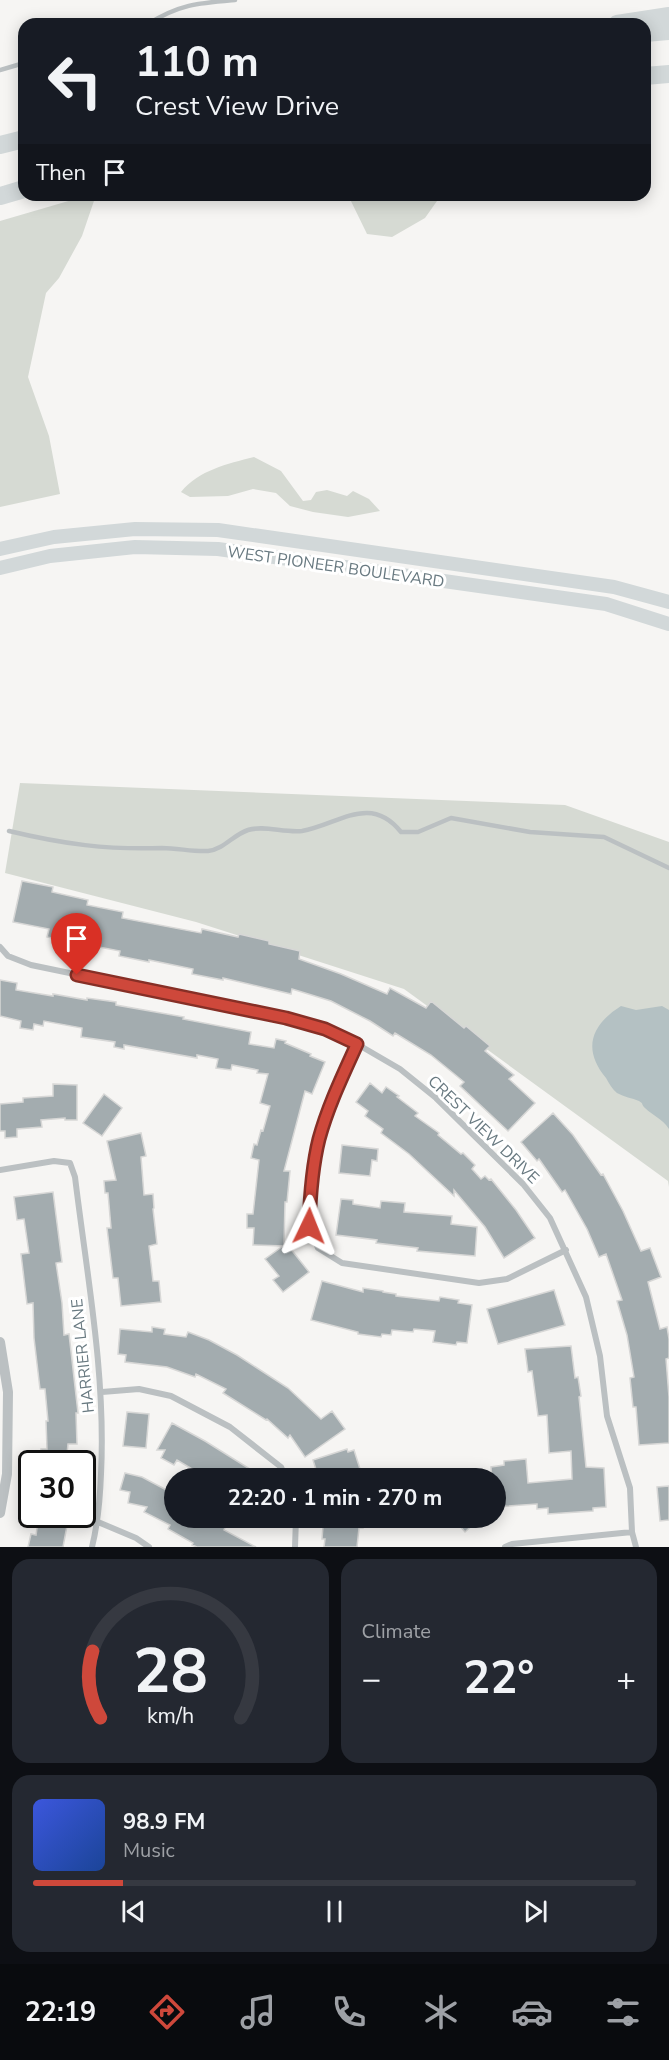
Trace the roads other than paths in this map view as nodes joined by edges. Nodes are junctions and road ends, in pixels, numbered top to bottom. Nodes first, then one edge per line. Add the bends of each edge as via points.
1 (235, 0) edge
2 (669, 16) edge
3 (158, 18) edge
4 (651, 19) edge
5 (669, 31) edge
6 (651, 32) edge
7 (18, 65) edge
8 (0, 70) edge
9 (669, 74) edge
10 (651, 76) edge
11 (18, 140) edge
12 (0, 145) edge
13 (18, 191) edge
14 (0, 196) edge
15 (0, 549) edge
16 (0, 568) edge
17 (669, 602) edge
18 (669, 624) edge
19 (9, 831) dead end
20 (669, 868) edge
21 (0, 947) edge
22 (357, 1044) junction
23 (0, 1170) edge
24 (566, 1250) junction
25 (0, 1342) edge
26 (102, 1392) junction
27 (281, 1468) edge
28 (0, 1513) edge
29 (98, 1522) junction
30 (296, 1528) edge
31 (632, 1532) junction
32 (92, 1547) edge
33 (149, 1547) edge
34 (295, 1547) edge
35 (505, 1547) edge
36 (636, 1547) edge

1 - 3 lane via 191,4
2 - 4 highway
5 - 6 highway
7 - 8 lane
9 - 10 highway
11 - 12 highway
13 - 14 highway
15 - 17 main road, WEST PIONEER BOULEVARD via 54,537 135,529 218,530 614,587
16 - 18 main road, WEST PIONEER BOULEVARD via 50,556 135,547 218,549 606,604
19 - 20 lane via 97,848 205,851 222,847 254,828 301,831 366,812 391,819 401,832 418,832 451,818 530,832 604,837
21 - 22 street, CREST VIEW DRIVE via 9,956 31,965 286,1018 325,1029
22 - 24 street, CREST VIEW DRIVE via 400,1069 436,1098 523,1184 550,1218
22 - 24 street via 319,1139 309,1226 318,1248 342,1263 479,1283 507,1279
23 - 26 street, HARRIER LANE via 54,1161 70,1163 75,1177
24 - 31 street, CREST VIEW DRIVE via 586,1297 600,1356 607,1416 630,1488
25 - 28 street via 8,1392 7,1474
26 - 27 street via 139,1389 171,1396 230,1427
26 - 29 street, HARRIER LANE
29 - 32 street, HARRIER LANE
29 - 33 street
30 - 34 street
31 - 35 street
31 - 36 street, CREST VIEW DRIVE

